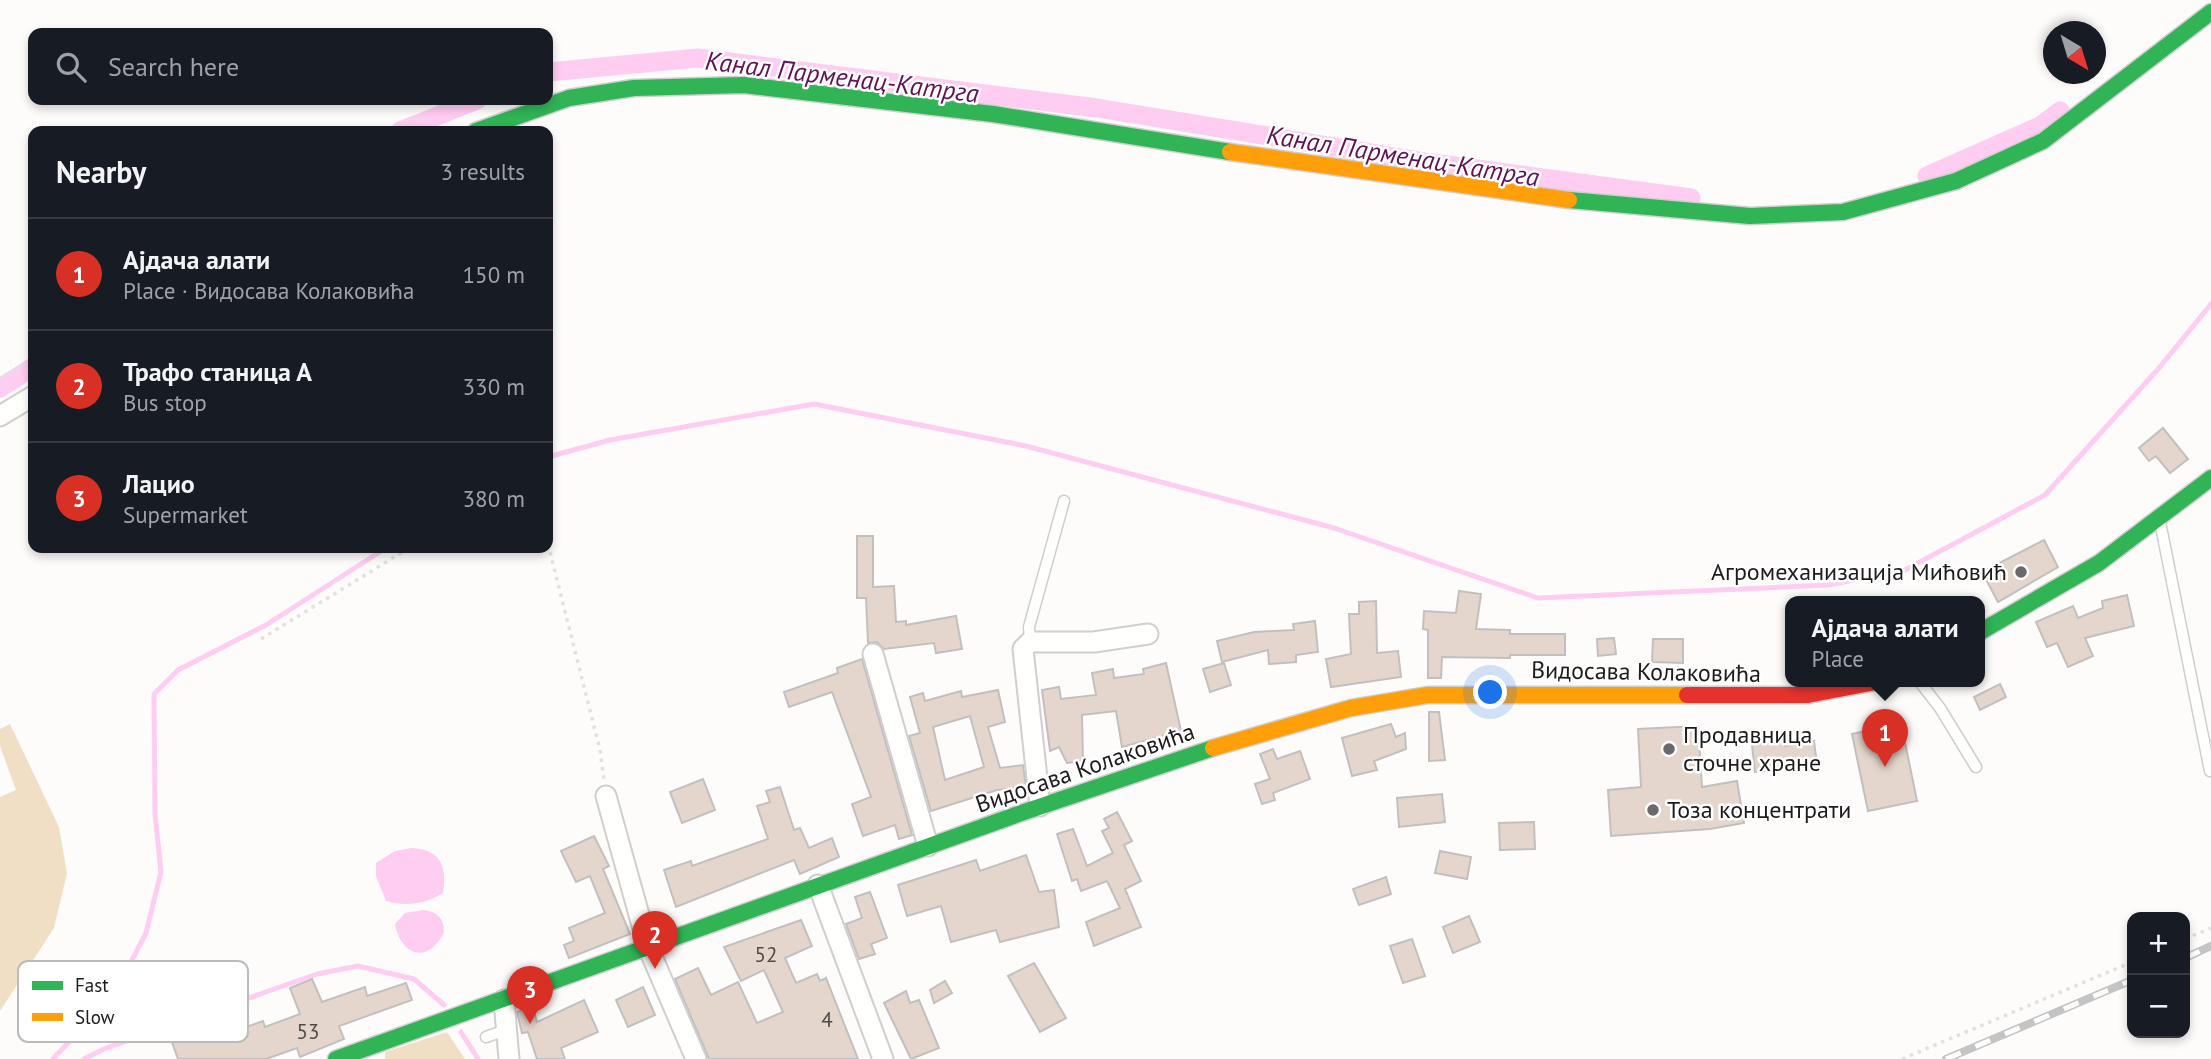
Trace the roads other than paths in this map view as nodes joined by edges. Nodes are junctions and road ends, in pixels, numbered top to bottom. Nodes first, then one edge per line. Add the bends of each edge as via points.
1 (2211, 12) edge
2 (553, 104) edge
3 (549, 105) edge
4 (490, 126) edge
5 (28, 399) edge
6 (0, 416) edge
7 (2211, 478) edge
8 (1064, 500) dead end
9 (2159, 518) junction
10 (1985, 629) edge
11 (1148, 634) dead end
12 (1030, 642) junction
13 (873, 654) dead end
14 (1856, 687) edge
15 (1924, 687) edge
16 (1976, 767) dead end
17 (2210, 771) edge
18 (606, 796) road end
19 (1040, 806) junction
20 (928, 846) junction
21 (818, 885) junction
22 (648, 947) junction
23 (504, 1000) junction
24 (506, 1030) junction
25 (486, 1038) dead end
26 (375, 1051) edge
27 (336, 1059) edge
28 (509, 1059) edge
29 (696, 1059) edge
30 (883, 1059) edge

1 - 2 street via 2043,141 1956,181 1843,212 1750,216 1573,201 993,114 744,85 634,88
3 - 4 street
5 - 6 street
7 - 9 street
8 - 12 lane via 1029,627
9 - 10 street via 2077,577
9 - 17 lane
11 - 12 street via 1094,642
12 - 19 street via 1022,655
13 - 20 street
14 - 19 street, Видосава Колаковића via 1775,696 1406,698 1265,732
15 - 16 lane
18 - 22 street
19 - 20 street, Видосава Колаковића
20 - 21 street, Видосава Колаковића
21 - 22 street, Видосава Колаковића
21 - 30 street
22 - 23 street, Видосава Колаковића
22 - 29 street
23 - 24 street
23 - 26 street, Видосава Колаковића
24 - 25 lane
24 - 28 street
26 - 27 street, Видосава Колаковића

